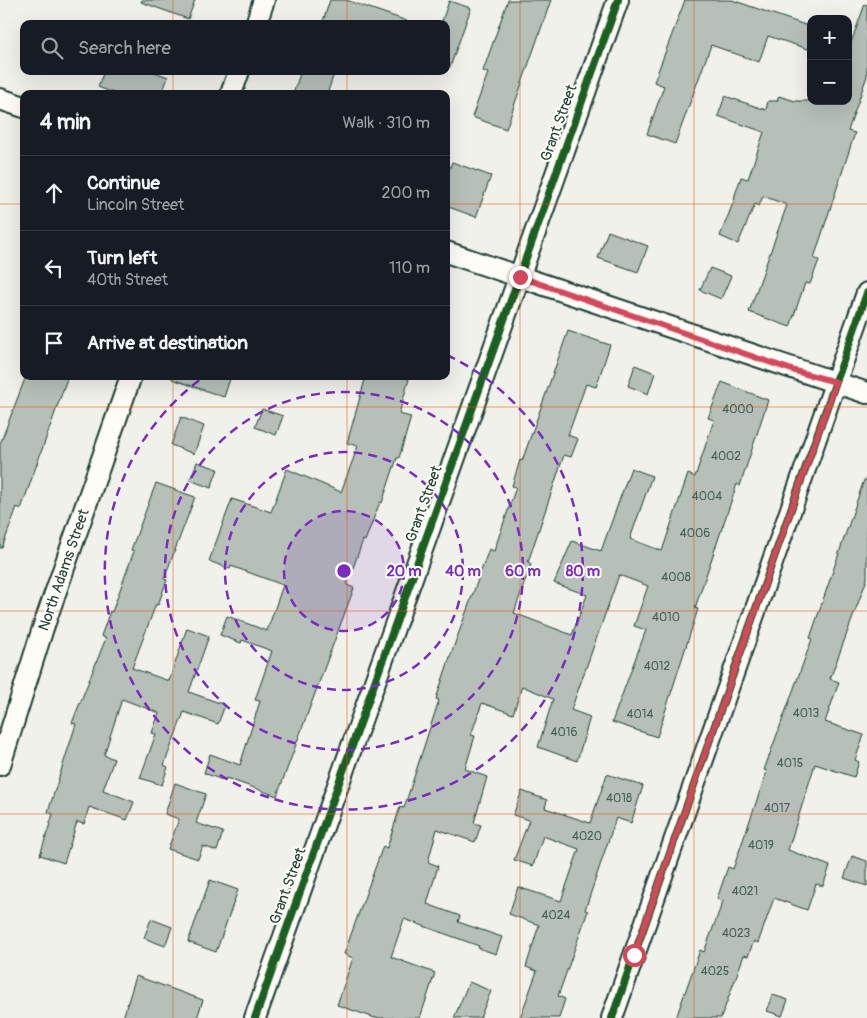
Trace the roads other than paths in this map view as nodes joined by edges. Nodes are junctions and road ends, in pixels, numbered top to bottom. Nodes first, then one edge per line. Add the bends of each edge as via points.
1 (264, 0) edge
2 (618, 0) edge
3 (257, 20) edge
4 (238, 75) edge
5 (232, 90) edge
6 (0, 99) edge
7 (20, 106) edge
8 (450, 253) edge
9 (520, 277) junction
10 (867, 293) edge
11 (130, 380) edge
12 (836, 382) junction
13 (867, 393) edge
14 (0, 765) edge
15 (255, 1018) edge
16 (612, 1018) edge

1 - 3 street
2 - 9 street, Grant Street
4 - 5 street
6 - 7 street
8 - 9 street
9 - 12 street
9 - 15 street, Grant Street
10 - 12 street
11 - 14 street, North Adams Street via 43,628
12 - 13 street
12 - 16 street

